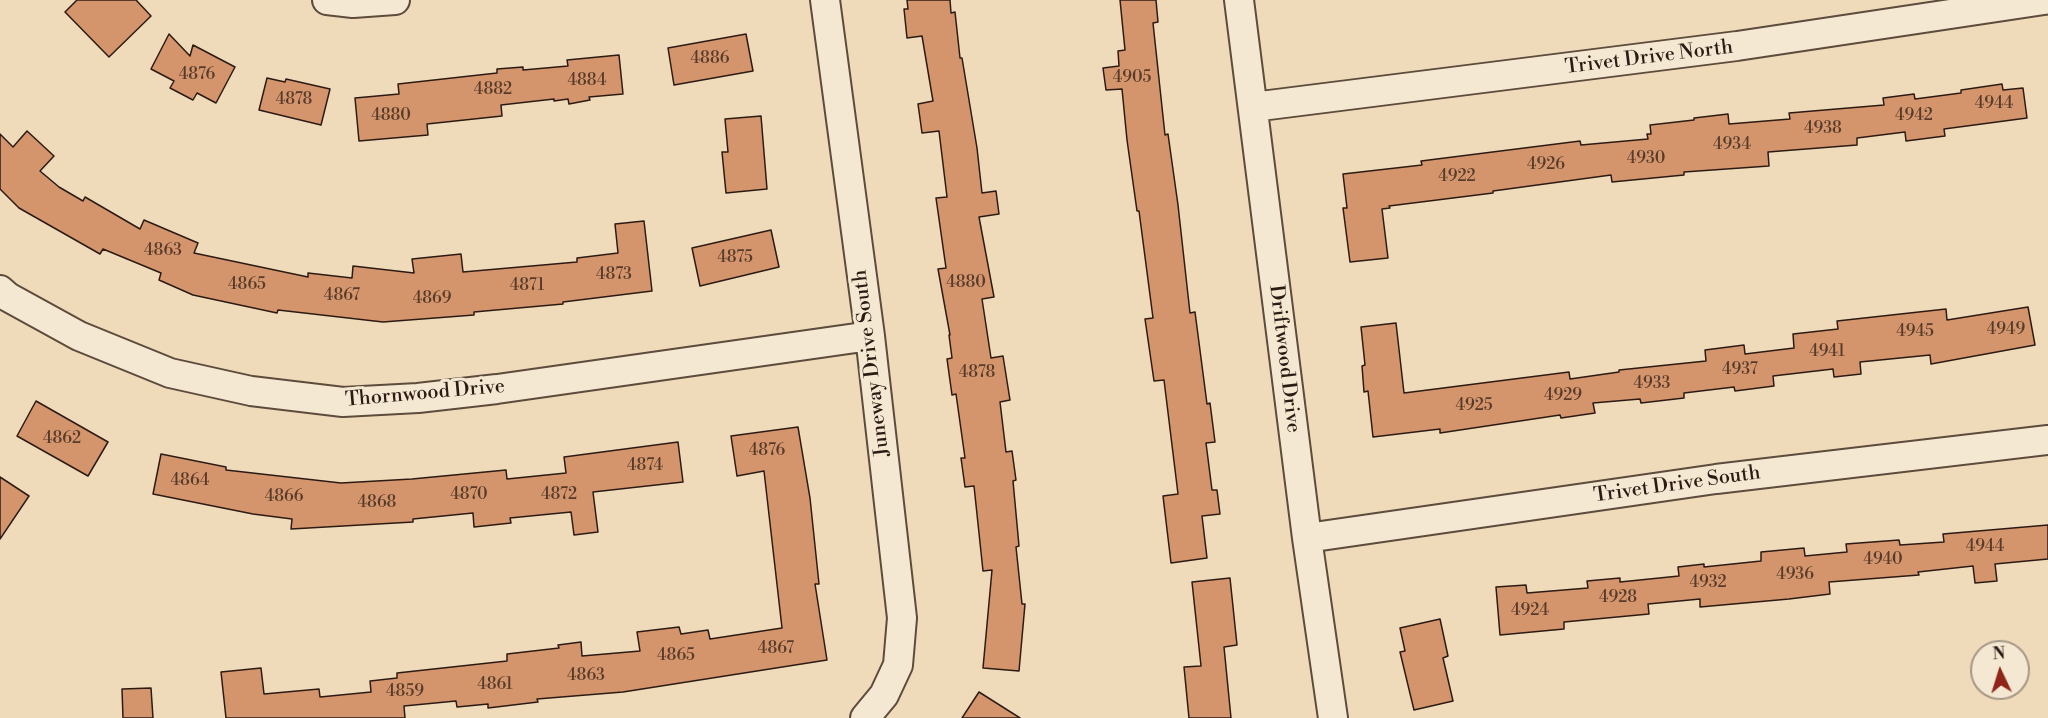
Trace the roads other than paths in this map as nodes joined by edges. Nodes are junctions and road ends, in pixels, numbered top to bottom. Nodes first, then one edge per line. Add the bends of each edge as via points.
1 (327, 0) edge
2 (395, 0) edge
3 (825, 0) edge
4 (1239, 0) edge
5 (2044, 0) edge
6 (1253, 107) junction
7 (3, 299) edge
8 (870, 336) junction
9 (2048, 440) edge
10 (1307, 538) junction
11 (865, 718) edge
12 (1333, 718) edge

1 - 2 street
3 - 8 street, Juneway Drive South
4 - 6 street, Driftwood Drive
5 - 6 street, Trivet Drive North via 1737,46
6 - 10 street, Driftwood Drive
7 - 8 street, Thornwood Drive via 170,374 251,391 343,402 497,389
8 - 11 street, Juneway Drive South via 902,618 898,664 884,695
9 - 10 street, Trivet Drive South via 1716,479
10 - 12 street, Driftwood Drive

